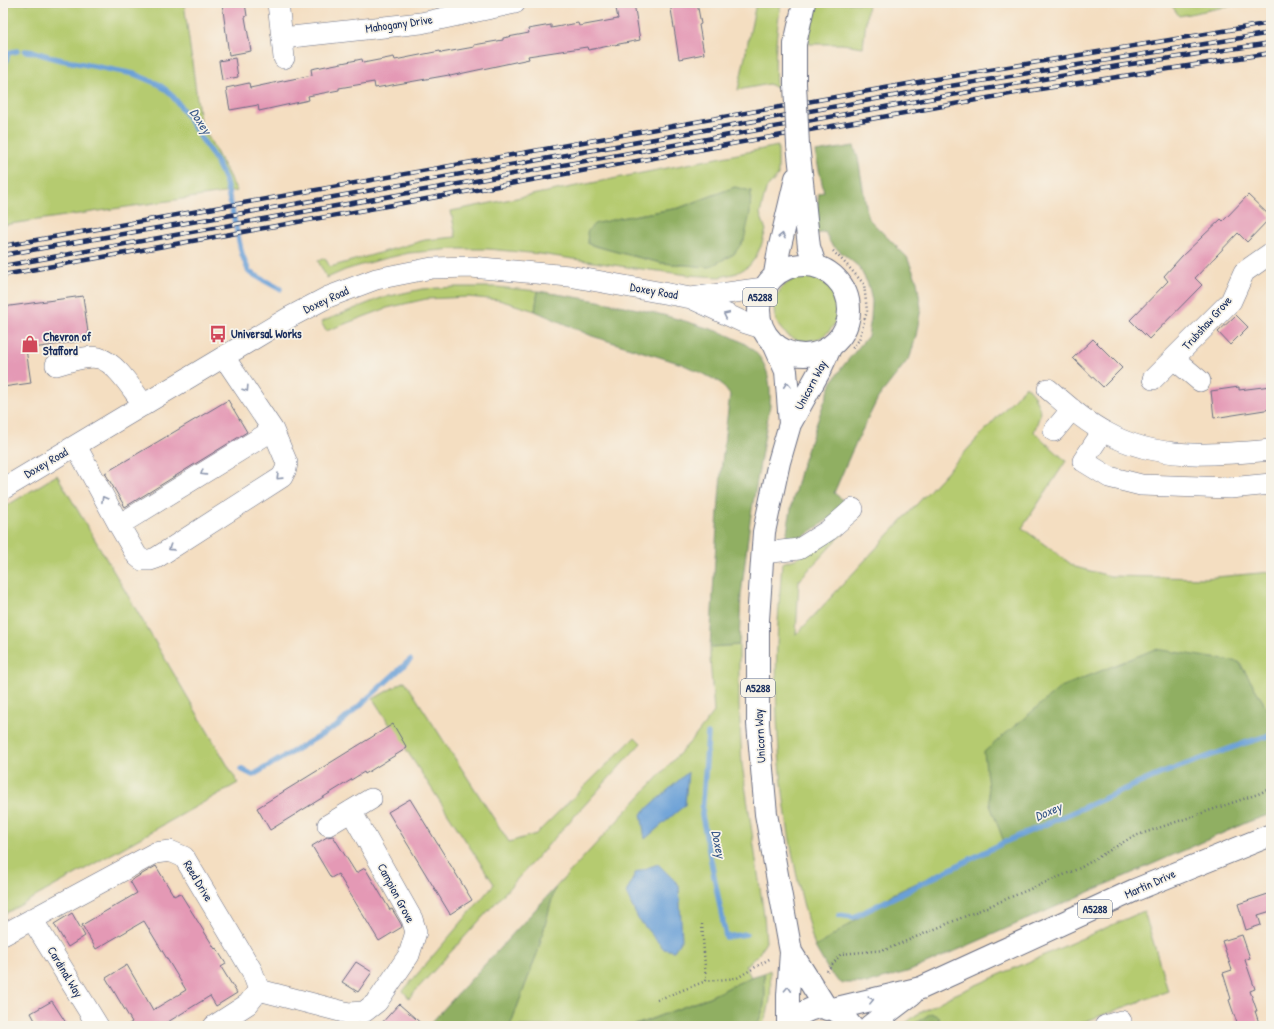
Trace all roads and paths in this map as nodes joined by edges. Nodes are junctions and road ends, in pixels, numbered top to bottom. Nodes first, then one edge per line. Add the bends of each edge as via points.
1 (278, 3) edge
2 (515, 3) edge
3 (804, 3) edge
4 (799, 154) junction
5 (830, 248) dead end
6 (1271, 253) edge
7 (815, 265) junction
8 (769, 281) junction
9 (691, 298) junction
10 (768, 336) junction
11 (841, 349) junction
12 (224, 357) junction
13 (1174, 359) junction
14 (56, 365) dead end
15 (1153, 379) dead end
16 (1200, 381) dead end
17 (1048, 389) dead end
18 (144, 405) junction
19 (1072, 408) junction
20 (790, 424) junction
21 (273, 430) junction
22 (1054, 431) dead end
23 (1103, 431) junction
24 (76, 446) junction
25 (1271, 450) edge
26 (1227, 454) junction
27 (1271, 484) edge
28 (3, 489) edge
29 (1231, 493) junction
30 (853, 509) dead end
31 (119, 525) junction
32 (763, 553) junction
33 (1271, 788) edge
34 (371, 799) dead end
35 (351, 812) junction
36 (328, 825) dead end
37 (1271, 835) edge
38 (32, 919) junction
39 (702, 924) dead end
40 (3, 935) edge
41 (781, 955) junction
42 (773, 965) dead end
43 (824, 975) dead end
44 (706, 981) junction
45 (921, 988) junction
46 (259, 990) junction
47 (657, 1000) dead end
48 (830, 1009) junction
49 (364, 1019) edge
50 (98, 1026) edge
51 (214, 1026) edge
52 (789, 1026) edge
53 (851, 1026) edge
54 (870, 1026) edge

1 - 2 street, Mahogany Drive via 283,48
3 - 4 main road, A5288, bridge via 795,44
4 - 7 main road, A5288 via 809,247
8 -> 4 main road, A5288 via 790,201
5 - 11 path via 864,284 867,311 858,340
6 - 13 street, Trubshaw Grove via 1244,272 1231,301
7 - 8 main road, A5288 via 794,265 784,269
7 - 11 main road, A5288 via 839,280 847,293 850,308
8 - 9 street, Doxey Road
8 - 10 main road, A5288 via 759,301 759,315
10 -> 9 street, Doxey Road
9 - 12 street, Doxey Road via 569,276 471,267 432,268 376,278 328,297
10 - 11 main road, A5288 via 787,352 802,355
20 -> 10 main road, Unicorn Way / A5288 via 786,370
11 - 20 main road, Unicorn Way / A5288 via 819,372
12 - 18 street, Doxey Road
12 -> 21 street
13 - 15 street, Trubshaw Grove
13 - 16 street, Trubshaw Grove
14 - 18 street via 83,358 98,358 110,363
17 - 19 street
18 - 24 street, Doxey Road
19 - 22 street
19 - 23 street
20 - 32 main road, Unicorn Way / A5288 via 764,532
21 -> 31 street
21 -> 31 street via 286,463 282,477 156,558 142,560 137,556
23 - 26 street via 1137,446 1174,454
23 - 29 street via 1083,461 1109,477 1141,485
24 - 28 street, Doxey Road
31 -> 24 street
25 - 26 street
26 - 29 street
27 - 29 street
30 - 32 street via 829,530 799,549
32 - 41 main road, Unicorn Way / A5288 via 758,620 758,724
33 - 43 path via 1132,837 1080,868 885,950 841,954
34 - 35 street
35 - 36 street
35 - 49 street, Campion Grove via 412,919 416,932 405,961
37 - 45 main road, Martin Drive / A5288 via 1135,890
38 - 40 street, Reed Drive
38 - 46 street, Reed Drive via 156,853 170,851 184,857 252,971
38 - 50 street, Cardinal Way
39 - 44 path
41 - 42 path
41 - 44 path via 737,978
41 - 48 main road, Unicorn Way / A5288
52 -> 41 main road, Unicorn Way / A5288 via 788,995
44 - 47 path
48 -> 45 main road, Martin Drive / A5288
45 - 54 main road, Martin Drive / A5288
46 - 49 street, Campion Grove
46 - 51 street via 248,1004
48 - 52 main road, A5288 via 807,1010
48 - 53 main road, A5288 via 845,1018

